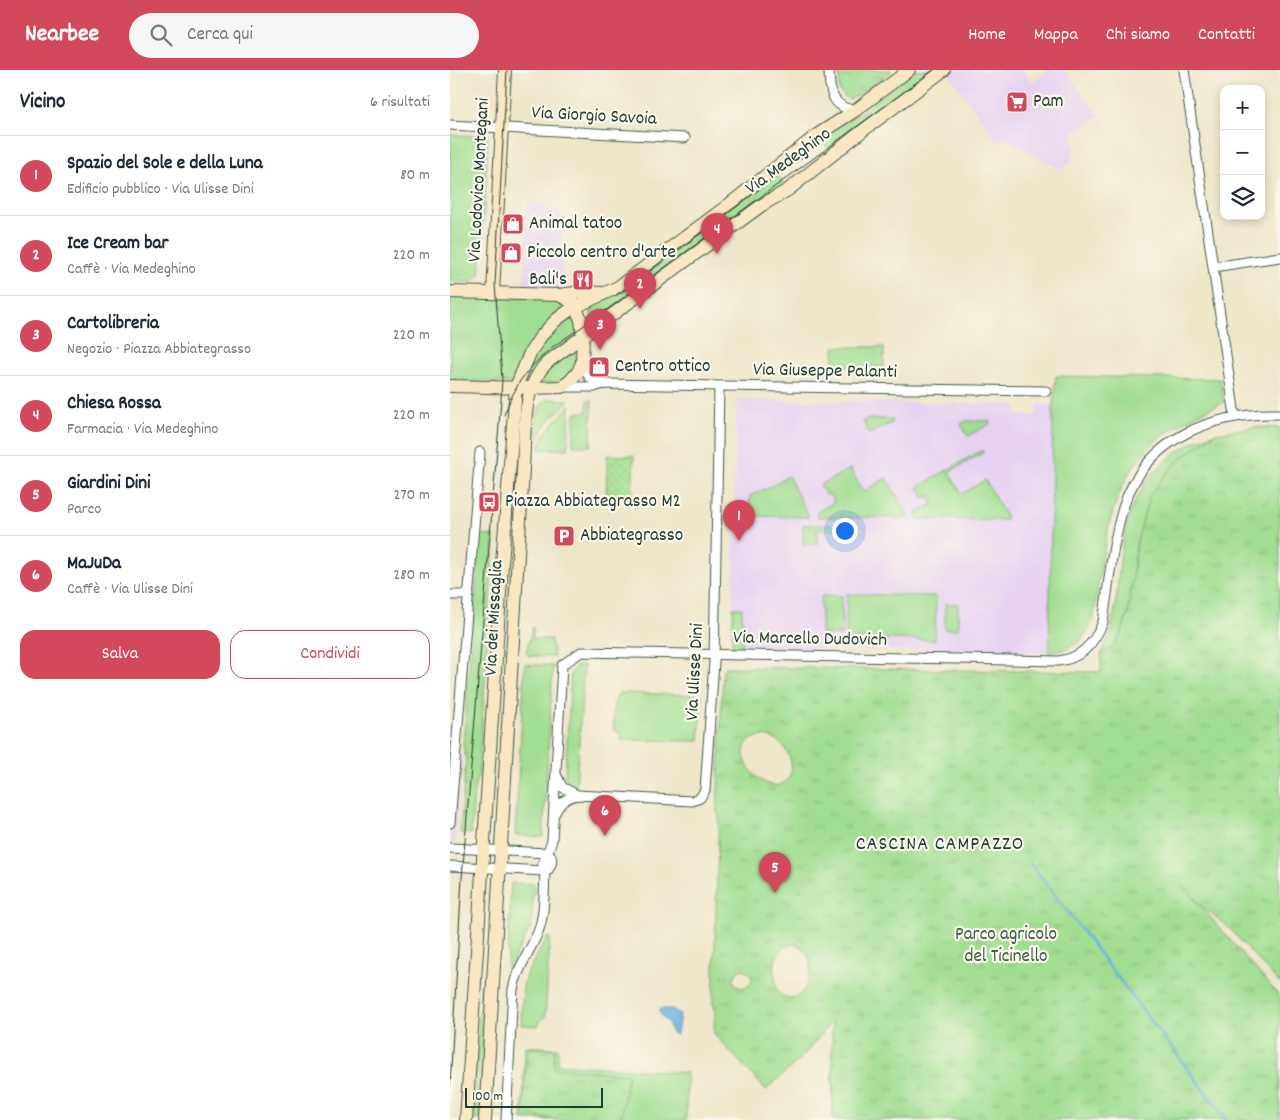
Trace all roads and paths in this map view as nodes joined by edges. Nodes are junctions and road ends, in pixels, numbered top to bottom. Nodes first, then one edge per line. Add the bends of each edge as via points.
1 (505, 70) edge
2 (829, 70) edge
3 (909, 70) edge
4 (944, 70) edge
5 (1184, 70) edge
6 (856, 110) junction
7 (450, 125) edge
8 (502, 128) junction
9 (685, 138) dead end
10 (1280, 256) edge
11 (1213, 267) junction
12 (450, 292) edge
13 (493, 293) junction
14 (606, 293) junction
15 (559, 295) junction
16 (577, 306) junction
17 (583, 336) junction
18 (582, 364) junction
19 (604, 384) junction
20 (450, 386) edge
21 (516, 387) junction
22 (561, 387) junction
23 (719, 387) junction
24 (532, 388) junction
25 (1046, 391) dead end
26 (1280, 414) edge
27 (1235, 416) junction
28 (480, 452) dead end
29 (450, 595) edge
30 (470, 595) junction
31 (714, 654) junction
32 (453, 754) edge
33 (556, 767) junction
34 (578, 795) junction
35 (553, 818) junction
36 (450, 823) edge
37 (450, 848) edge
38 (483, 849) junction
39 (500, 850) junction
40 (548, 853) junction
41 (450, 866) edge
42 (482, 866) junction
43 (499, 867) junction
44 (545, 871) junction
45 (466, 1120) edge
46 (485, 1120) edge
47 (506, 1120) edge

1 - 8 main road, Via Lodovico Montegani
2 - 6 street via 836,103
3 - 6 main road, Via Medeghino
4 - 17 main road, Via Medeghino via 788,190 762,205
5 - 11 street
6 - 14 main road, Via Medeghino
7 - 8 street, Via Giorgio Savoia
8 - 9 street, Via Giorgio Savoia
8 - 13 main road, Via Lodovico Montegani
10 - 11 street
11 - 27 street
12 - 13 main road
13 - 15 main road
14 - 15 main road
14 - 16 main road, Via Medeghino
15 - 16 main road
16 - 17 main road
16 - 21 main road, Via dei Missaglia via 556,320 541,336
17 - 18 main road
17 - 24 main road, Via Medeghino via 549,361 538,373
18 - 19 street via 589,377
18 - 22 main road via 574,378
19 - 22 street, Via Giuseppe Palanti
19 - 23 street, Via Giuseppe Palanti
20 - 21 main road
21 - 24 main road
21 - 38 main road, Via dei Missaglia
22 - 24 main road
23 - 25 street, Via Giuseppe Palanti
23 - 31 street, Via Ulisse Dini
24 - 39 main road, Via dei Missaglia via 524,450
26 - 27 street, Via Marcello Dudovich
27 - 31 street, Via Marcello Dudovich via 1174,439 1141,471 1129,492 1120,520 1098,635 1087,648 1067,660
28 - 30 street, Via dei Missaglia
29 - 30 street
30 - 32 street, Via dei Missaglia
31 - 33 street, Via Marcello Dudovich via 581,652 562,665
31 - 34 street, Via Ulisse Dini via 706,790 703,795 687,802
32 - 36 street, Via dei Missaglia
33 - 34 street via 562,787
33 - 35 street
34 - 35 street via 562,802
35 - 40 street
37 - 38 street
38 - 39 street
38 - 42 main road, Via dei Missaglia
39 - 40 street
39 - 43 main road, Via dei Missaglia
40 - 44 street via 543,858
41 - 42 street
42 - 43 street
42 - 45 main road, Via dei Missaglia
43 - 44 street
43 - 46 main road, Via dei Missaglia
44 - 47 street via 540,928 516,974 513,989

